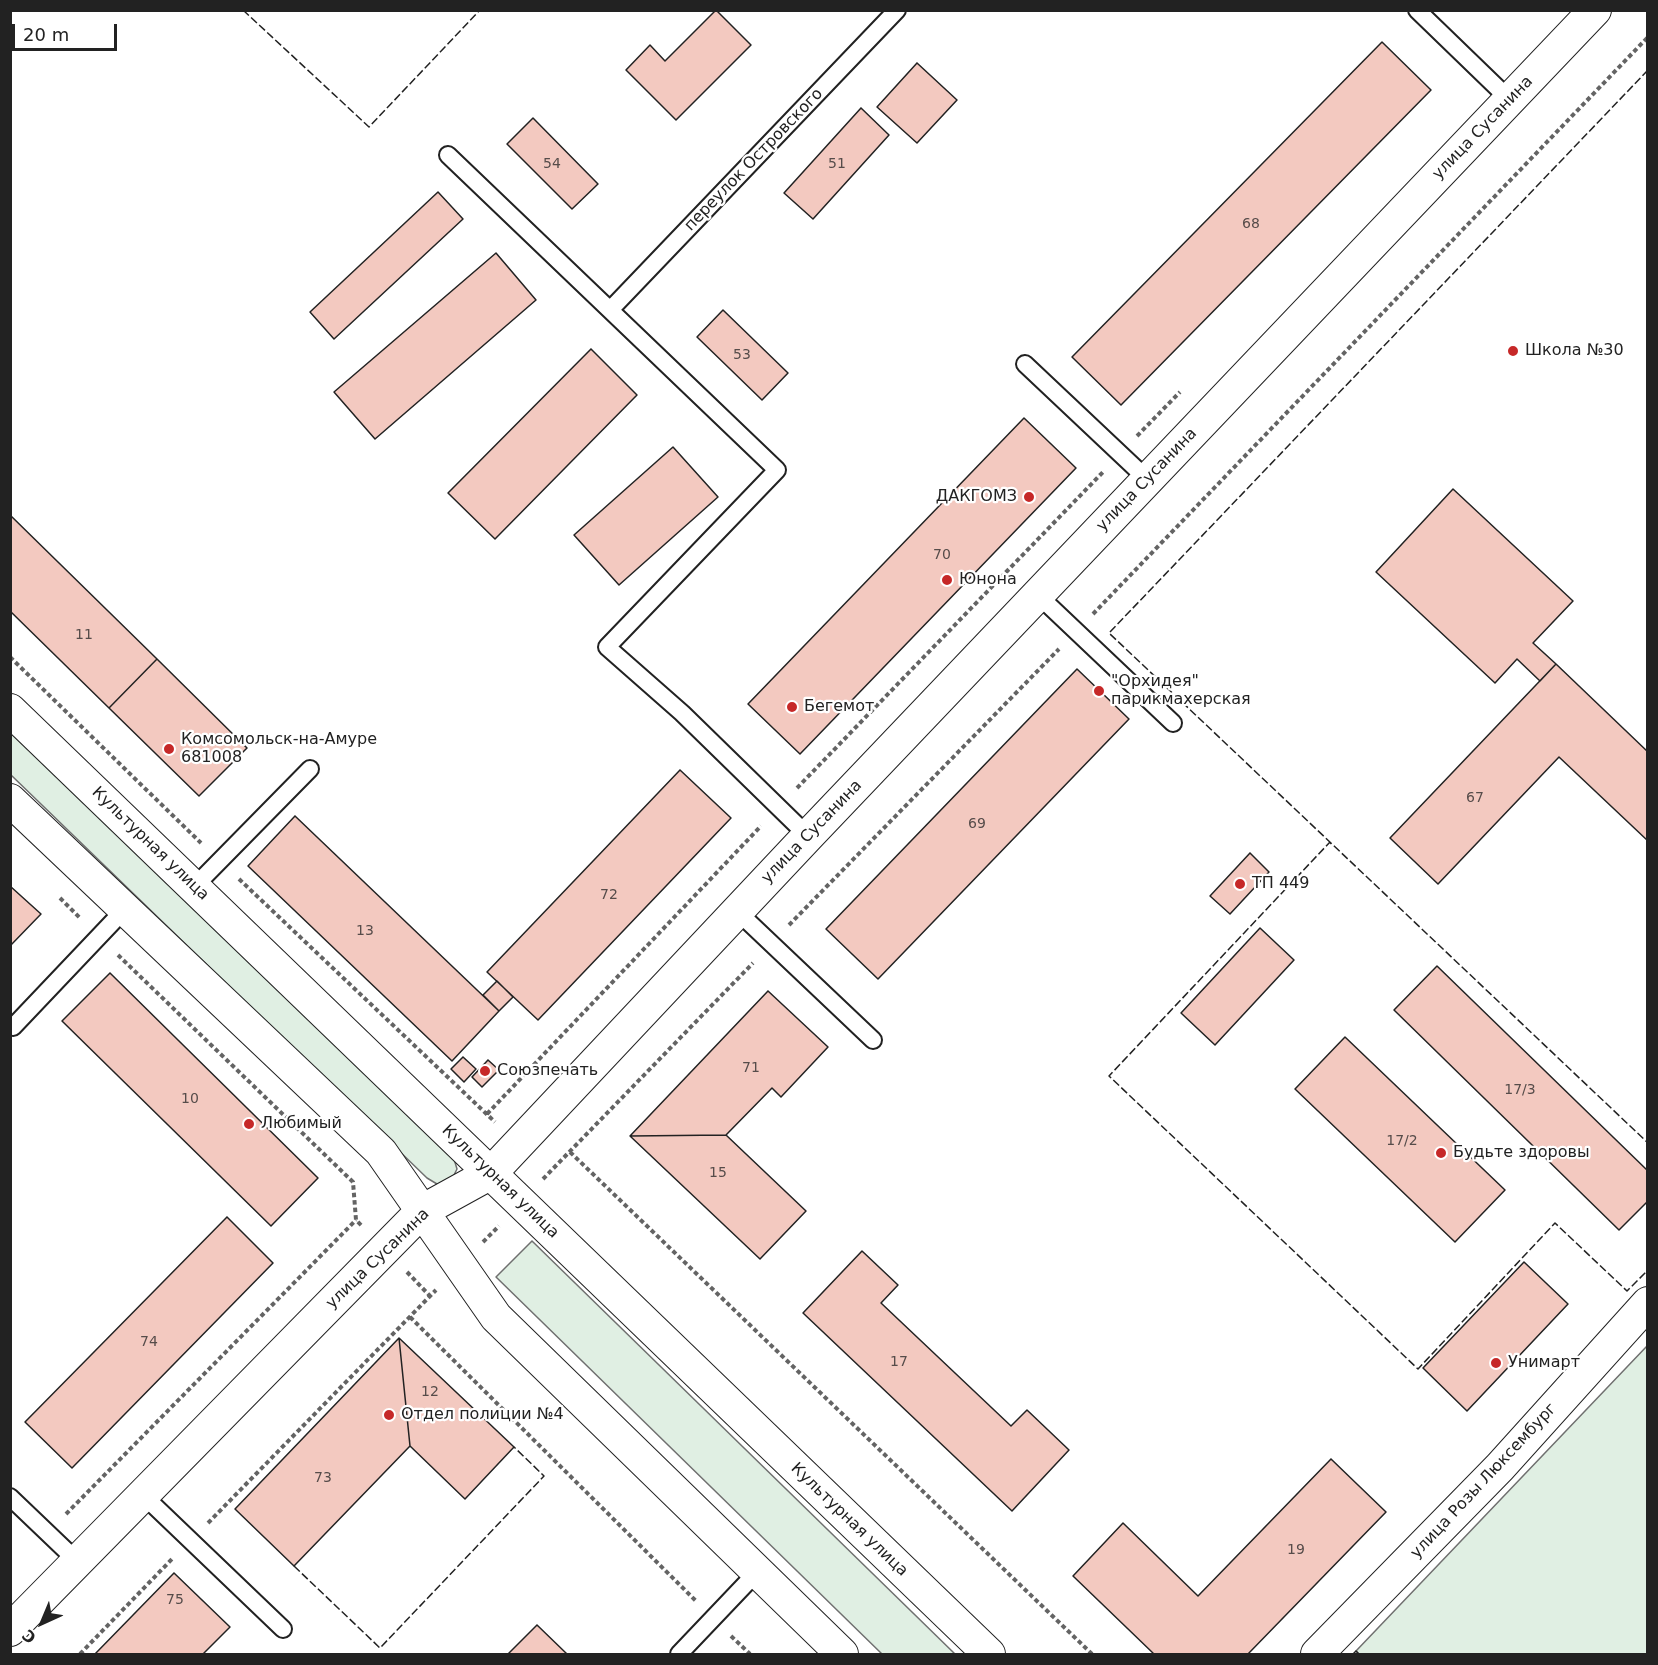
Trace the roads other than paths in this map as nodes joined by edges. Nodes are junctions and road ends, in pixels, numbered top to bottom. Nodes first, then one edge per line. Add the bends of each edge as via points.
1 (897, 10) edge
2 (1417, 10) edge
3 (1595, 10) edge
4 (1510, 100) junction
5 (448, 155) dead end
6 (610, 310) junction
7 (1025, 364) dead end
8 (1148, 480) junction
9 (1038, 595) junction
10 (10, 710) edge
11 (1173, 723) dead end
12 (310, 769) dead end
13 (10, 800) edge
14 (808, 836) junction
15 (194, 887) junction
16 (125, 909) junction
17 (737, 911) junction
18 (13, 1027) dead end
19 (873, 1040) dead end
20 (490, 1173) junction
21 (422, 1211) junction
22 (1647, 1304) edge
23 (143, 1495) junction
24 (10, 1497) edge
25 (78, 1562) junction
26 (757, 1572) junction
27 (283, 1629) dead end
28 (10, 1630) edge
29 (678, 1654) edge
30 (842, 1654) edge
31 (989, 1654) edge
32 (1317, 1654) edge

1 - 6 lane, переулок Островского
2 - 4 lane
3 - 4 street, улица Сусанина
4 - 8 street, улица Сусанина
5 - 6 lane
6 - 14 lane via 777,470 607,647
7 - 8 lane
8 - 9 street, улица Сусанина
9 - 11 lane
9 - 14 street, улица Сусанина
10 - 15 street, Культурная улица
12 - 15 lane
13 - 16 street
14 - 17 street, улица Сусанина
15 - 20 street, Культурная улица
16 - 18 lane
16 - 21 street via 381,1152
17 - 19 lane
17 - 20 street, улица Сусанина
20 - 21 street, улица Сусанина
20 - 31 street, Культурная улица
21 - 23 street, улица Сусанина
21 - 26 street via 496,1317
22 - 32 street, улица Розы Люксембург via 1500,1467
23 - 25 street, улица Сусанина
23 - 27 lane
24 - 25 lane
25 - 28 street, улица Сусанина
26 - 29 lane
26 - 30 street

